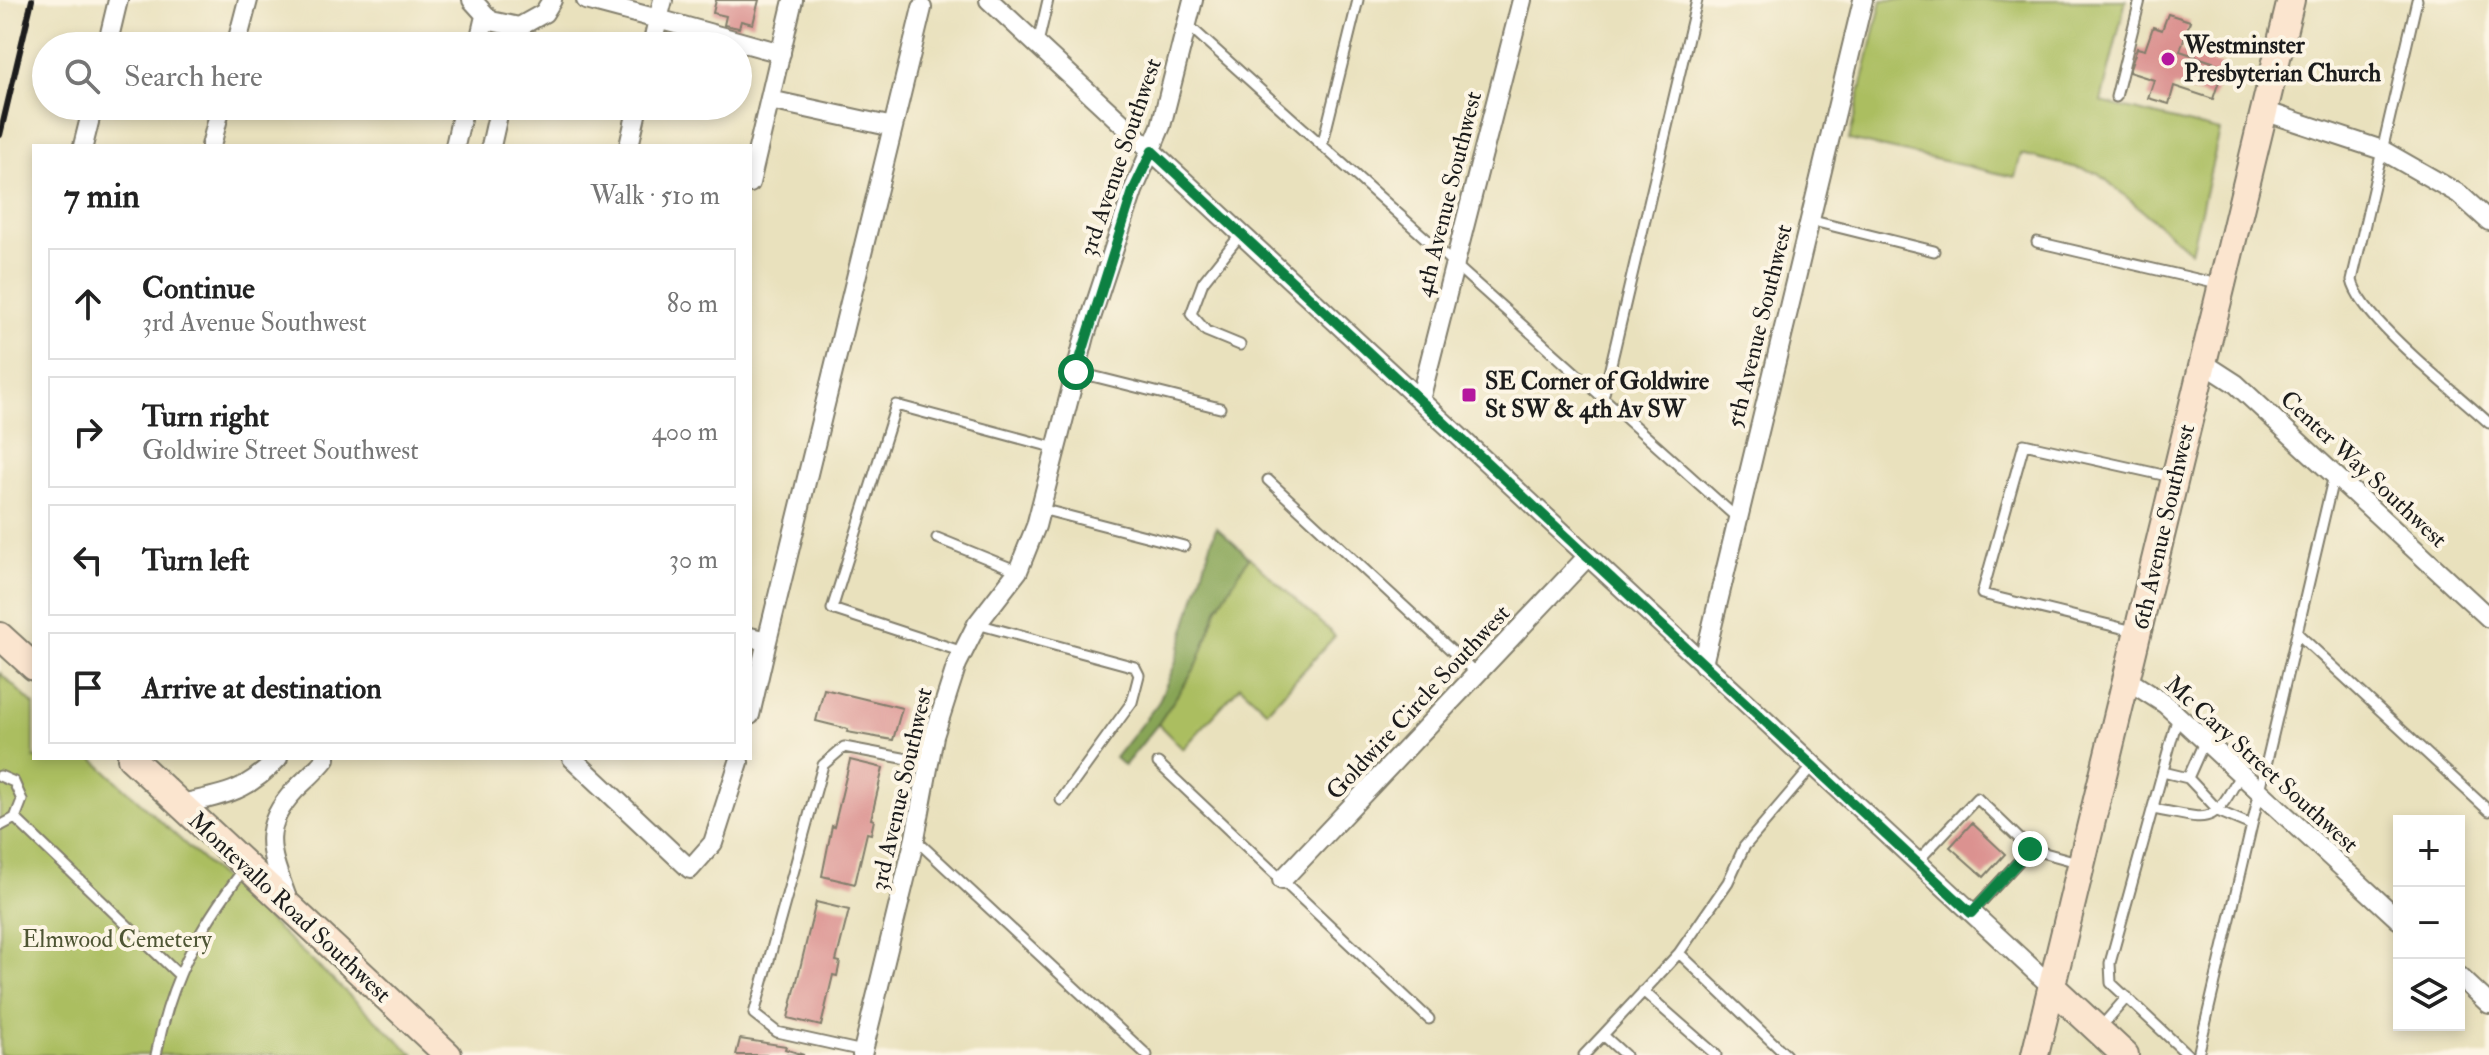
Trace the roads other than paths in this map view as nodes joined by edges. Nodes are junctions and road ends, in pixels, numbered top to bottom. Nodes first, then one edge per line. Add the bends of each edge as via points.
1 (118, 0) edge
2 (248, 0) edge
3 (472, 0) edge
4 (576, 0) edge
5 (586, 0) edge
6 (663, 0) edge
7 (793, 0) edge
8 (989, 0) edge
9 (1048, 0) edge
10 (1193, 0) edge
11 (1358, 0) edge
12 (1522, 0) edge
13 (1697, 0) edge
14 (1863, 0) edge
15 (2140, 0) edge
16 (2291, 0) edge
17 (2417, 0) edge
18 (551, 2) edge
19 (922, 8) dead end
20 (485, 16) junction
21 (658, 19) junction
22 (1187, 24) junction
23 (519, 27) junction
24 (110, 32) edge
25 (240, 32) edge
26 (481, 32) edge
27 (518, 32) edge
28 (655, 32) edge
29 (705, 32) edge
30 (752, 45) edge
31 (1037, 45) junction
32 (781, 53) junction
33 (2116, 97) dead end
34 (770, 100) junction
35 (2264, 111) junction
36 (90, 120) edge
37 (218, 120) edge
38 (461, 120) edge
39 (497, 120) edge
40 (635, 120) edge
41 (893, 127) junction
42 (84, 144) edge
43 (212, 144) edge
44 (455, 144) edge
45 (491, 144) edge
46 (629, 144) edge
47 (1322, 146) junction
48 (2382, 150) junction
49 (1152, 151) junction
50 (752, 175) edge
51 (1809, 220) junction
52 (2489, 221) edge
53 (1241, 234) junction
54 (2037, 242) dead end
55 (1934, 251) dead end
56 (1456, 266) junction
57 (2221, 285) junction
58 (1240, 345) dead end
59 (2202, 362) junction
60 (1076, 372) junction
61 (1603, 398) junction
62 (1420, 400) junction
63 (1220, 408) dead end
64 (2489, 423) edge
65 (1057, 448) junction
66 (2334, 475) junction
67 (2174, 478) junction
68 (1268, 480) dead end
69 (1041, 509) junction
70 (1737, 518) junction
71 (937, 538) dead end
72 (1184, 546) dead end
73 (1588, 556) junction
74 (1018, 571) junction
75 (2489, 618) edge
76 (977, 624) junction
77 (2138, 632) junction
78 (2297, 633) junction
79 (0, 636) edge
80 (759, 639) edge
81 (963, 652) junction
82 (1703, 664) junction
83 (32, 665) edge
84 (1478, 675) junction
85 (2126, 679) junction
86 (752, 698) edge
87 (2178, 716) junction
88 (2205, 740) junction
89 (133, 760) edge
90 (276, 760) edge
91 (324, 760) edge
92 (579, 760) edge
93 (733, 760) edge
94 (929, 763) junction
95 (1158, 763) dead end
96 (1813, 766) junction
97 (2163, 772) junction
98 (2241, 773) junction
99 (0, 776) edge
100 (2188, 778) junction
101 (2259, 791) junction
102 (1061, 800) dead end
103 (180, 804) junction
104 (2153, 809) junction
105 (2489, 811) edge
106 (2220, 812) junction
107 (15, 818) junction
108 (2251, 825) junction
109 (0, 826) edge
110 (915, 838) junction
111 (2030, 849) junction
112 (1917, 862) junction
113 (2082, 864) junction
114 (247, 866) junction
115 (1282, 880) junction
116 (291, 908) junction
117 (1971, 913) junction
118 (2393, 914) edge
119 (1679, 953) junction
120 (178, 974) junction
121 (2465, 982) edge
122 (2052, 987) junction
123 (1643, 991) junction
124 (2127, 997) junction
125 (2489, 1004) edge
126 (1429, 1019) dead end
127 (2098, 1030) junction
128 (1603, 1035) junction
129 (862, 1053) edge
130 (2123, 1054) edge
131 (156, 1055) edge
132 (448, 1055) edge
133 (1147, 1055) edge
134 (1584, 1055) edge
135 (1625, 1055) edge
136 (1716, 1055) edge
137 (1786, 1055) edge
138 (2035, 1055) edge
139 (2188, 1055) edge
140 (2198, 1055) edge

1 - 24 street
2 - 25 street
3 - 20 street
4 - 18 street
5 - 21 street
6 - 21 street
7 - 32 street
8 - 31 street
9 - 31 lane
10 - 22 street, 3rd Avenue Southwest
11 - 47 lane
12 - 56 street, 4th Avenue Southwest
13 - 61 lane
14 - 51 street, 5th Avenue Southwest
15 - 33 lane
16 - 35 main road, 6th Avenue Southwest
17 - 48 lane
18 - 23 street via 532,22
19 - 41 street
20 - 23 street
20 - 26 street
21 - 28 street
21 - 29 street
22 - 47 lane
22 - 49 street, 3rd Avenue Southwest
23 - 27 street
30 - 32 street
31 - 49 street
32 - 34 street
34 - 41 street
34 - 50 street
35 - 48 street
35 - 57 main road, 6th Avenue Southwest
36 - 42 street
37 - 43 street
38 - 44 street
39 - 45 street
40 - 46 street
41 - 80 street
47 - 56 lane
48 - 52 street via 2459,194
48 - 64 lane via 2357,253 2354,290 2396,338
49 - 53 street
49 - 60 street, 3rd Avenue Southwest via 1133,191
51 - 55 lane
51 - 70 street, 5th Avenue Southwest
53 - 58 lane via 1203,282 1191,314 1206,331
53 - 62 street
54 - 57 lane
56 - 61 lane
56 - 62 street, 4th Avenue Southwest
57 - 59 main road, 6th Avenue Southwest
59 - 66 street, Center Way Southwest via 2236,384
59 - 67 main road, 6th Avenue Southwest
60 - 63 lane
60 - 65 street, 3rd Avenue Southwest
61 - 70 lane
62 - 73 street
65 - 69 street, 3rd Avenue Southwest
65 - 81 lane via 896,405 832,609
66 - 75 street, Center Way Southwest
66 - 78 lane
67 - 77 main road, 6th Avenue Southwest
67 - 77 lane via 2024,444 1982,594
68 - 84 lane
69 - 72 lane
69 - 74 street, 3rd Avenue Southwest
70 - 82 street, 5th Avenue Southwest
71 - 74 lane
73 - 82 street
73 - 84 street, Goldwire Circle Southwest
74 - 76 street, 3rd Avenue Southwest
76 - 81 street, 3rd Avenue Southwest
76 - 102 lane via 1135,667 1139,675 1132,702
77 - 85 main road, 6th Avenue Southwest
78 - 101 lane
78 - 105 lane
79 - 83 main road
80 - 86 street
81 - 94 street, 3rd Avenue Southwest
82 - 96 street
84 - 115 street, Goldwire Circle Southwest
85 - 87 street, Mc Cary Street Southwest
85 - 113 main road, 6th Avenue Southwest
87 - 88 street, Mc Cary Street Southwest
87 - 97 lane
88 - 98 street, Mc Cary Street Southwest
88 - 100 lane
89 - 103 main road, Montevallo Road Southwest
90 - 103 street via 238,790
91 - 116 street via 280,806 271,827 270,849
92 - 93 street via 690,869 713,843
94 - 110 street, 3rd Avenue Southwest
94 - 129 lane via 844,747 823,765 754,1014 777,1032
95 - 115 lane
96 - 112 street
96 - 119 lane via 1744,847 1728,882
97 - 100 lane
97 - 104 lane
98 - 101 street, Mc Cary Street Southwest
98 - 106 lane
99 - 107 lane via 20,790
100 - 106 lane
101 - 108 lane
101 - 118 street, Mc Cary Street Southwest
103 - 114 main road, Montevallo Road Southwest
104 - 106 lane via 2206,818
104 - 124 lane via 2110,963 2111,983
106 - 108 lane
107 - 109 lane
107 - 120 lane
108 - 140 lane
110 - 129 street, 3rd Avenue Southwest
110 - 133 lane
111 - 112 lane via 1977,798
111 - 113 lane
111 - 117 lane
112 - 117 street
113 - 122 main road, 6th Avenue Southwest
114 - 116 main road, Montevallo Road Southwest
114 - 120 lane via 206,920
115 - 126 lane
116 - 132 main road, Montevallo Road Southwest
117 - 122 street
119 - 123 lane
119 - 137 lane
120 - 131 lane
121 - 125 street
122 - 127 main road
122 - 138 main road, 6th Avenue Southwest
123 - 128 lane
123 - 136 lane
124 - 127 lane
124 - 139 lane
127 - 130 main road
128 - 134 lane
128 - 135 lane

